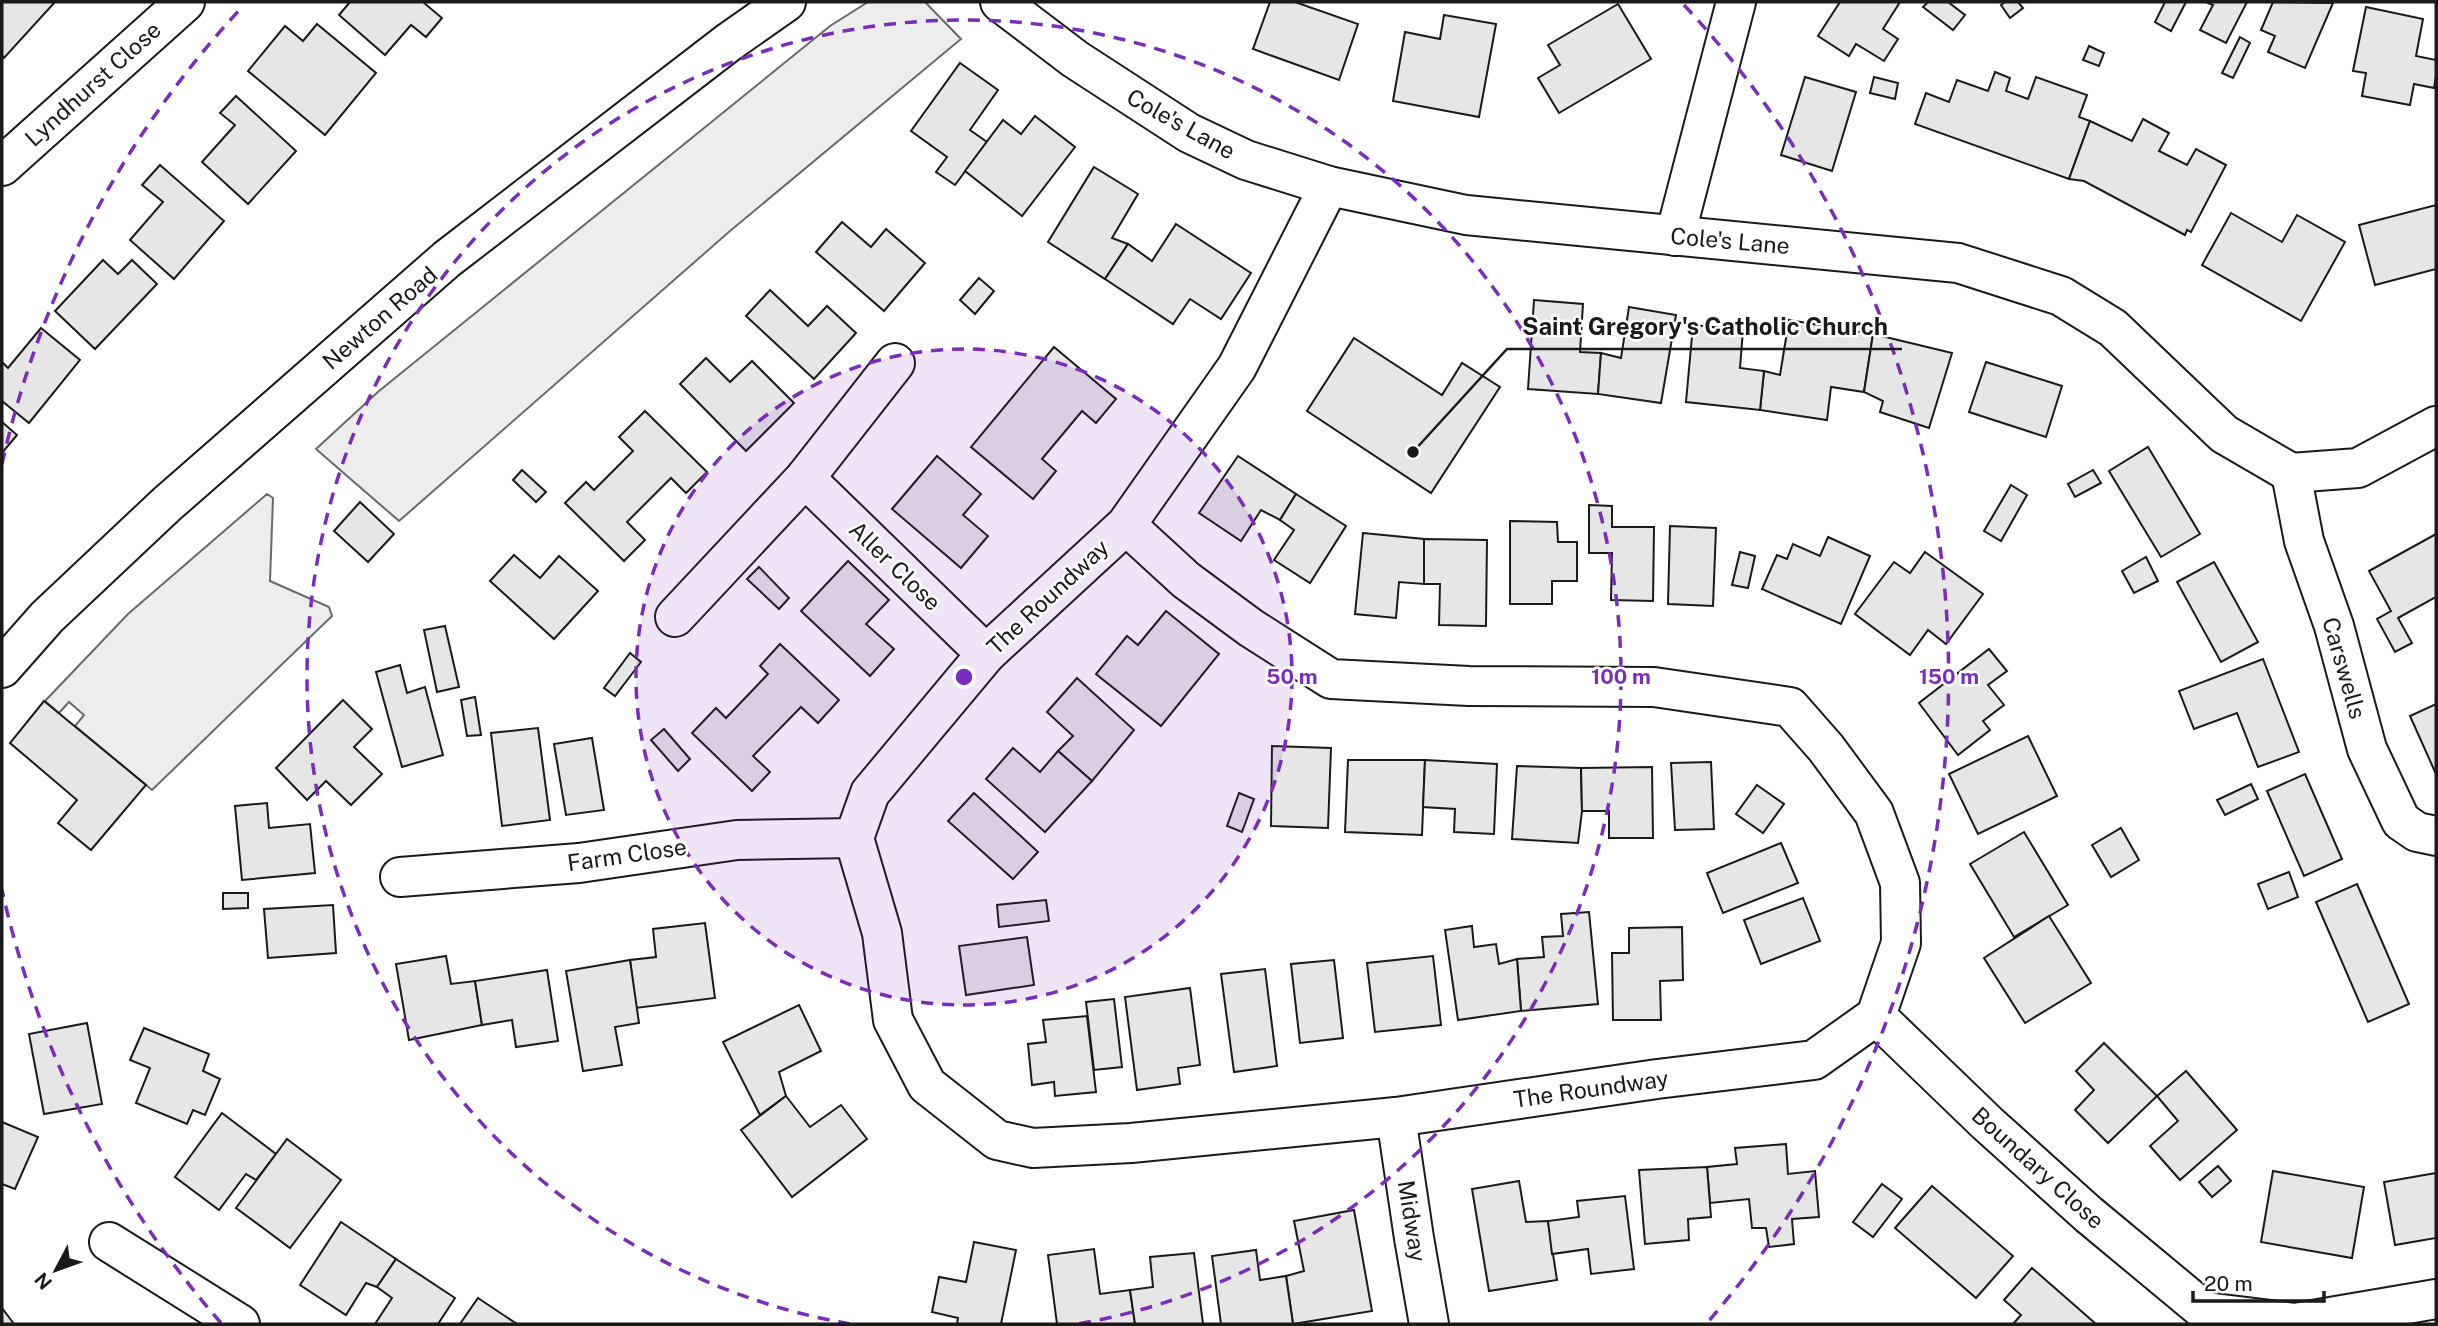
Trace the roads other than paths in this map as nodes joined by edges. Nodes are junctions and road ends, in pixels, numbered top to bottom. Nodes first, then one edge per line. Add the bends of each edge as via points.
1 (185, 2) edge
2 (786, 2) edge
3 (1000, 2) edge
4 (1736, 2) edge
5 (2, 166) edge
6 (1329, 186) junction
7 (1675, 236) junction
8 (895, 363) dead end
9 (2436, 426) edge
10 (2291, 473) junction
11 (804, 478) junction
12 (1126, 525) junction
13 (675, 617) dead end
14 (986, 654) junction
15 (2, 668) edge
16 (2436, 836) edge
17 (854, 838) junction
18 (400, 877) dead end
19 (1876, 1016) junction
20 (1396, 1117) junction
21 (109, 1242) dead end
22 (2436, 1299) edge
23 (2203, 1318) edge
24 (240, 1324) edge
25 (1429, 1324) edge

1 - 5 street, Lyndhurst Close
2 - 15 street, Newton Road via 447,259 167,504 47,617
3 - 6 street, Cole's Lane via 1075,59 1189,133 1246,160
4 - 7 street
6 - 7 street, Cole's Lane via 1466,215
6 - 12 street, The Roundway via 1237,367
7 - 10 street, Cole's Lane via 1958,263 2061,296 2113,328 2224,434
8 - 11 street
9 - 10 street via 2358,468
10 - 16 street, Carswells via 2304,541 2334,626 2367,749 2401,821 2417,832
11 - 13 street
11 - 14 street, Aller Close
12 - 14 street, The Roundway
12 - 19 street, The Roundway via 1186,580 1331,679 1469,686 1654,687 1790,706 1874,813 1900,883 1900,943
14 - 17 street, The Roundway via 870,793
17 - 18 street, Farm Close via 737,840 579,863
17 - 20 street, The Roundway via 882,933 893,1020 928,1085 997,1140 1033,1148 1131,1143
19 - 20 street, The Roundway via 1814,1060
19 - 23 street, Boundary Close
20 - 25 street, Midway
21 - 24 street
22 - 23 street, Boundary Close via 2295,1323

